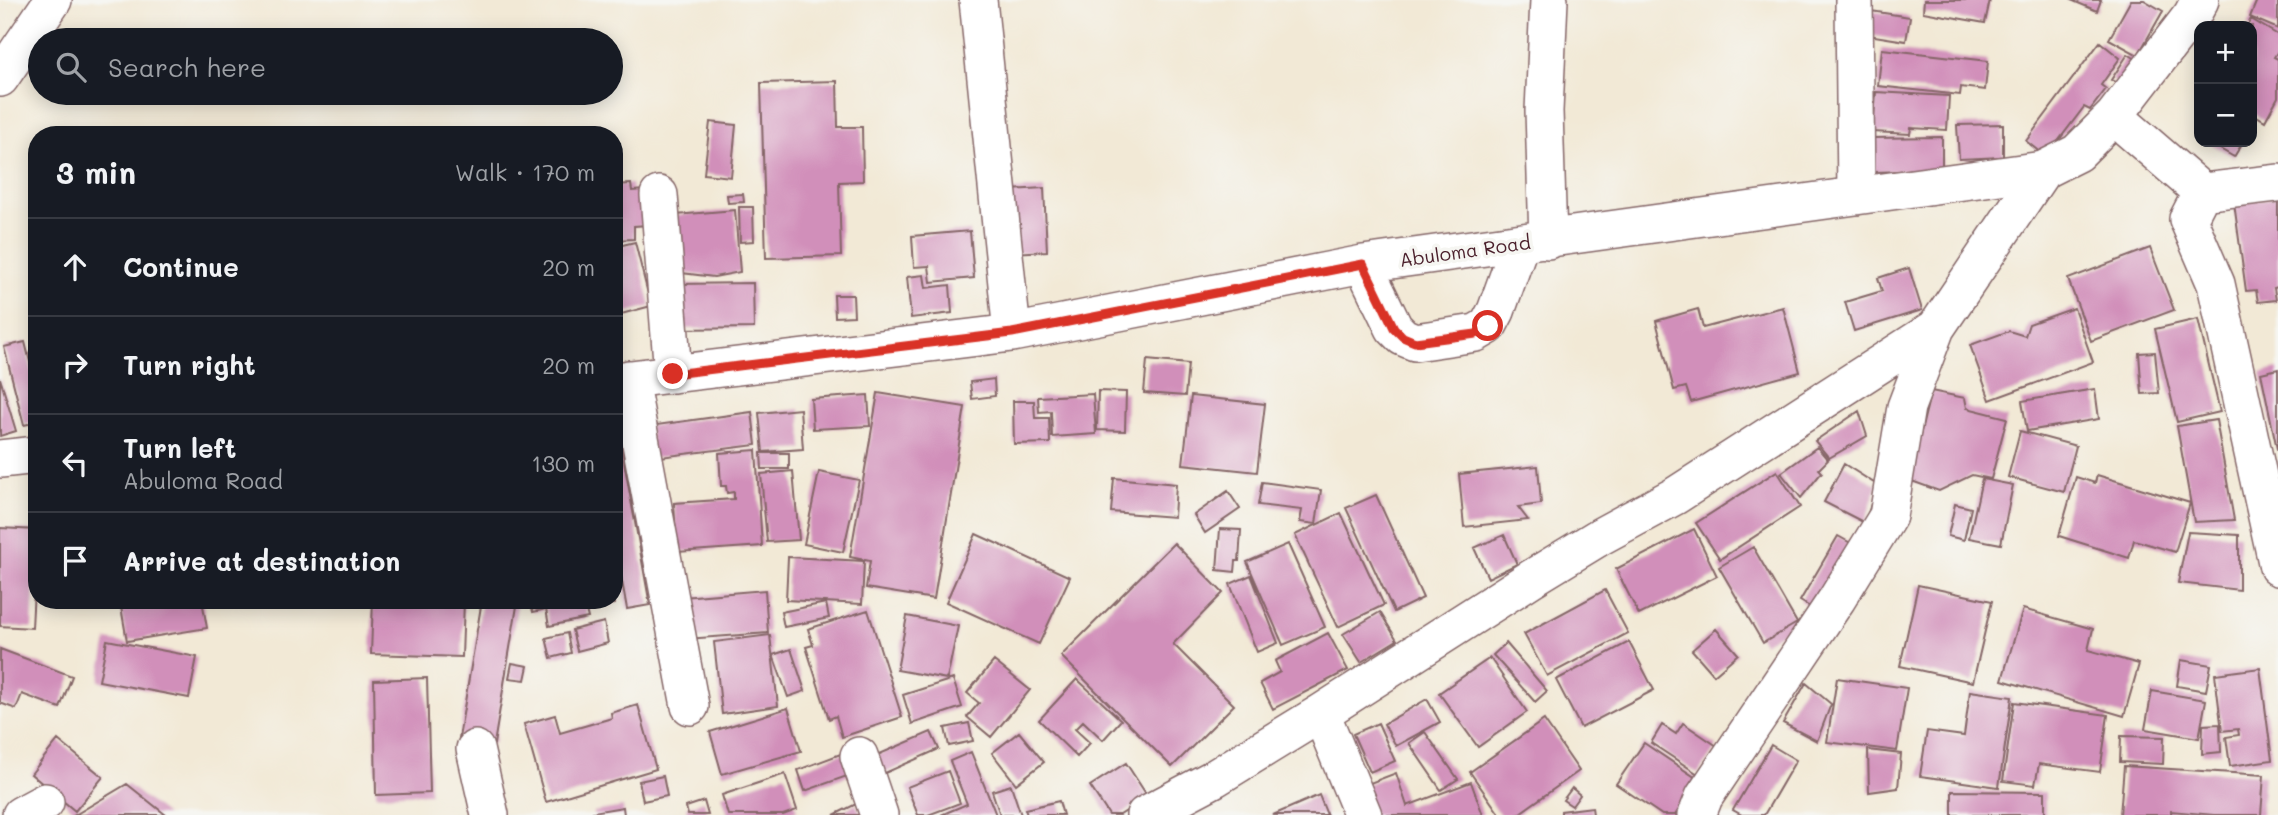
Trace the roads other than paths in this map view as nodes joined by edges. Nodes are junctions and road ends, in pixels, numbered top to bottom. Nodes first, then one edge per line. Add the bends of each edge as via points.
1 (53, 0) edge
2 (978, 0) edge
3 (1549, 0) edge
4 (1854, 0) edge
5 (2200, 0) edge
6 (34, 28) edge
7 (28, 37) edge
8 (0, 78) edge
9 (2115, 116) junction
10 (2043, 170) junction
11 (2278, 183) edge
12 (2202, 192) junction
13 (659, 195) dead end
14 (1856, 196) junction
15 (1534, 242) junction
16 (1363, 264) junction
17 (1936, 328) junction
18 (1012, 333) junction
19 (673, 374) junction
20 (623, 380) edge
21 (623, 385) edge
22 (28, 456) edge
23 (0, 459) edge
24 (2278, 566) edge
25 (690, 706) dead end
26 (1321, 713) junction
27 (475, 748) dead end
28 (859, 756) dead end
29 (1153, 813) edge
30 (489, 815) edge
31 (879, 815) edge
32 (1363, 815) edge
33 (1697, 815) edge

1 - 6 street
2 - 18 street
3 - 15 street
4 - 14 street
5 - 9 street, Abuloma Road
7 - 8 street
9 - 10 street, Abuloma Road via 2077,153
9 - 12 street
10 - 14 street, Abuloma Road
10 - 17 street
11 - 12 street
12 - 24 street via 2188,219 2216,284
13 - 19 street
14 - 15 street, Abuloma Road
15 - 16 street, Abuloma Road
15 - 16 street via 1488,326 1476,334 1415,342 1394,328
16 - 18 street, Abuloma Road
17 - 26 street via 1675,496 1532,578
17 - 33 street via 1906,407 1888,516 1704,797
18 - 19 street, Abuloma Road
19 - 20 street, Abuloma Road
21 - 25 street
22 - 23 street
26 - 29 street
26 - 32 street
27 - 30 street
28 - 31 street

